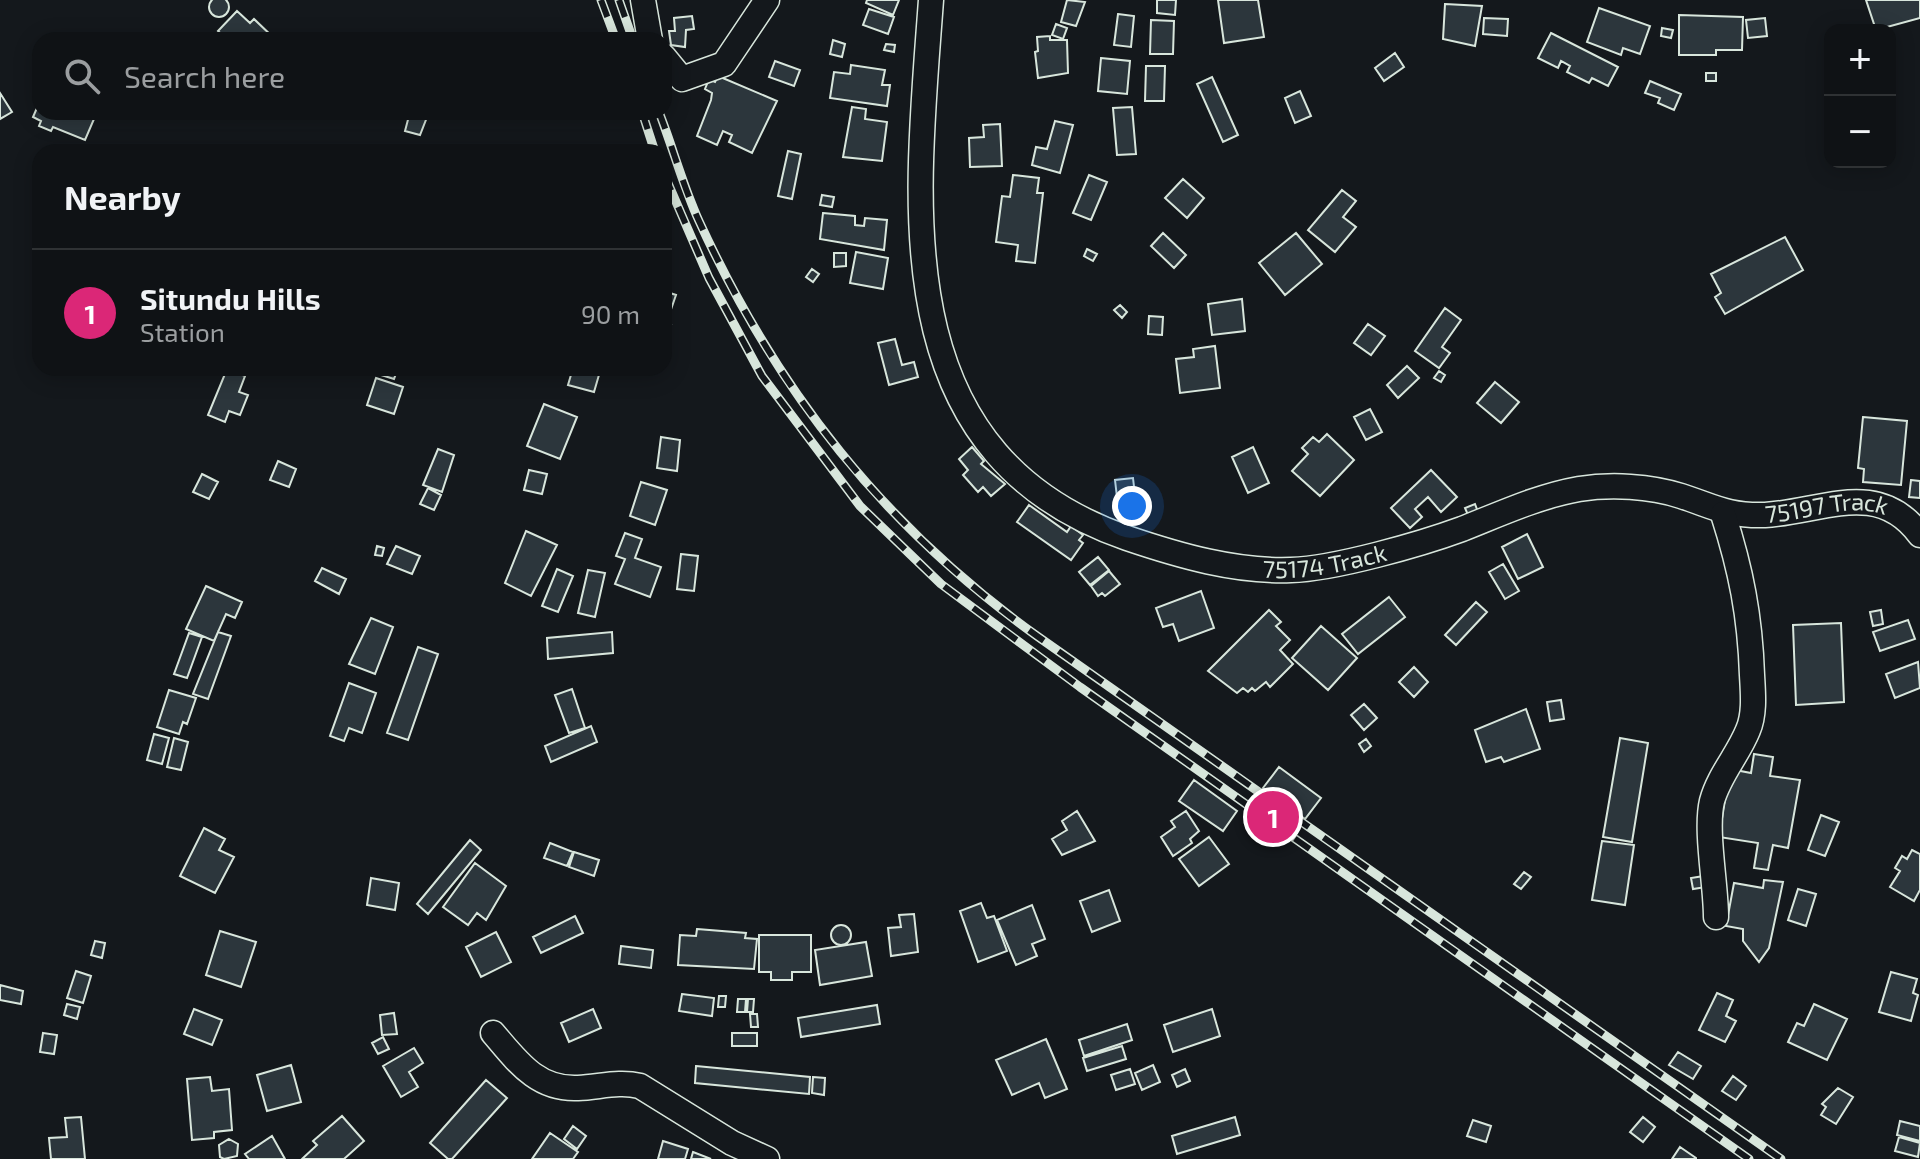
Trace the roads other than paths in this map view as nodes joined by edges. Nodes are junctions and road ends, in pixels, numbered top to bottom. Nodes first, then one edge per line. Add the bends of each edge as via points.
1 (643, 0) edge
2 (767, 0) edge
3 (931, 0) edge
4 (649, 32) edge
5 (672, 67) edge
6 (1723, 514) junction
7 (1920, 535) edge
8 (1716, 917) dead end
9 (493, 1033) dead end
10 (767, 1159) edge

1 - 4 street
2 - 5 street via 724,64 682,79
3 - 6 street, 75174 Track via 919,155 927,306 952,385 987,442 1060,506 1099,528 1169,553 1237,567 1291,570 1455,531 1580,489 1637,487 1680,496
6 - 7 street, 75197 Track via 1791,513 1863,502 1906,516
6 - 8 street via 1750,621 1752,702 1748,730 1712,802
9 - 10 street via 542,1083 640,1086

